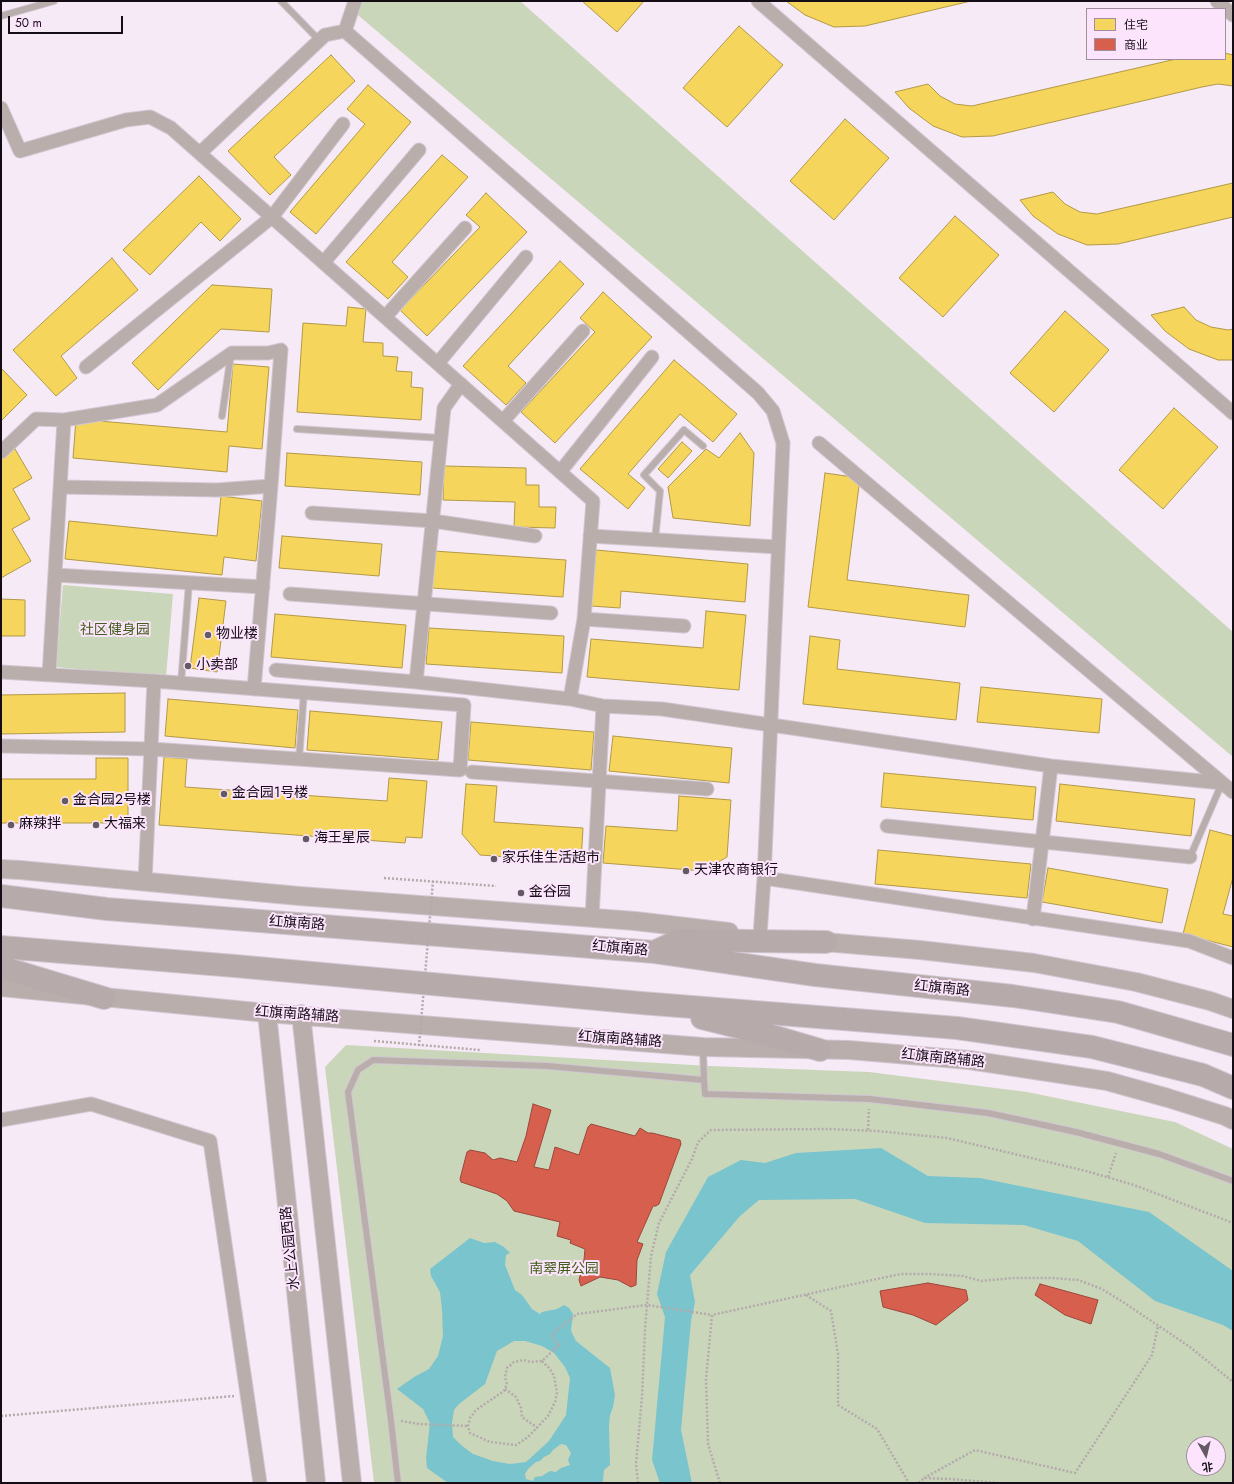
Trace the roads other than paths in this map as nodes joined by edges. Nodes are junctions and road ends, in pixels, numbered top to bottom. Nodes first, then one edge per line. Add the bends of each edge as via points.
1 (54, 1) edge
2 (282, 1) edge
3 (355, 1) edge
4 (758, 1) edge
5 (1217, 1) edge
6 (1226, 8) edge
7 (1, 16) edge
8 (344, 31) junction
9 (319, 40) junction
10 (1, 108) edge
11 (343, 124) dead end
12 (419, 150) dead end
13 (200, 153) junction
14 (272, 217) junction
15 (465, 228) dead end
16 (526, 257) dead end
17 (324, 262) junction
18 (385, 317) junction
19 (583, 331) dead end
20 (232, 353) junction
21 (652, 358) dead end
22 (438, 363) junction
23 (86, 367) dead end
24 (461, 384) junction
25 (1233, 413) edge
26 (222, 416) dead end
27 (64, 420) junction
28 (503, 421) junction
29 (297, 429) dead end
30 (441, 438) junction
31 (819, 443) dead end
32 (703, 446) dead end
33 (1, 452) edge
34 (560, 472) junction
35 (271, 486) junction
36 (60, 487) junction
37 (312, 513) dead end
38 (433, 521) junction
39 (535, 536) dead end
40 (590, 536) junction
41 (655, 540) junction
42 (778, 547) junction
43 (55, 575) junction
44 (189, 583) junction
45 (263, 587) junction
46 (290, 594) dead end
47 (424, 603) junction
48 (551, 613) dead end
49 (584, 619) junction
50 (684, 626) dead end
51 (276, 670) dead end
52 (1, 672) edge
53 (49, 675) junction
54 (154, 681) junction
55 (416, 682) junction
56 (181, 683) junction
57 (254, 689) junction
58 (304, 692) junction
59 (570, 700) junction
60 (603, 706) junction
61 (771, 726) junction
62 (1, 746) edge
63 (151, 749) junction
64 (299, 759) junction
65 (1051, 766) junction
66 (472, 772) dead end
67 (599, 781) junction
68 (1222, 783) junction
69 (707, 789) dead end
70 (1233, 792) edge
71 (887, 826) dead end
72 (1042, 841) junction
73 (1190, 857) joint
74 (1, 870) edge
75 (764, 878) junction
76 (145, 882) junction
77 (1, 896) edge
78 (592, 918) junction
79 (1033, 919) junction
80 (760, 936) junction
81 (826, 942) junction
82 (1, 947) edge
83 (654, 952) junction
84 (1233, 958) edge
85 (1, 967) edge
86 (1, 987) edge
87 (104, 998) junction
88 (641, 1003) junction
89 (1233, 1009) edge
90 (267, 1013) junction
91 (301, 1014) junction
92 (1233, 1045) edge
93 (704, 1047) junction
94 (820, 1050) junction
95 (704, 1080) junction
96 (1233, 1088) edge
97 (1, 1120) edge
98 (1233, 1120) edge
99 (1233, 1181) edge
100 (260, 1483) edge
101 (316, 1483) edge
102 (352, 1483) edge
103 (398, 1483) edge

1 - 7 lane
2 - 9 lane
3 - 8 street
4 - 25 street
5 - 6 street
8 - 9 street via 324,34
8 - 42 street via 758,393 773,411 782,443
9 - 13 street
10 - 13 street via 20,151 126,120 150,117 171,128
11 - 14 street
12 - 17 street
13 - 14 street
14 - 17 street
14 - 23 street
15 - 18 street
16 - 22 street
17 - 18 street
18 - 22 street
19 - 28 street
20 - 26 lane
20 - 27 street via 157,405
20 - 35 street via 268,353 281,350
21 - 34 street
22 - 24 street
24 - 28 street
24 - 30 street via 444,408
27 - 33 street via 36,419
27 - 36 street
28 - 34 street
29 - 30 lane
30 - 38 street
31 - 68 street
32 - 41 lane via 684,430 644,475 660,492
34 - 40 street via 593,501
35 - 36 street via 217,490
35 - 45 street
36 - 43 street
37 - 38 street
38 - 39 street
38 - 47 street
40 - 41 street
40 - 49 street
41 - 42 street
42 - 61 street
43 - 44 street
43 - 53 street
44 - 45 street
44 - 56 lane
45 - 57 street
46 - 47 street
47 - 48 street
47 - 55 street
49 - 50 street
49 - 59 street
51 - 55 street
52 - 53 street
53 - 54 street
54 - 56 street
54 - 63 street
55 - 59 street
56 - 57 street
57 - 58 street
58 - 64 lane
58 - 64 street via 464,705 460,770
59 - 60 street
60 - 61 street via 662,709
60 - 67 street
61 - 65 street
61 - 75 street
62 - 63 street
63 - 64 street
63 - 76 street
65 - 68 street
65 - 72 street
66 - 67 street
67 - 69 street
67 - 78 street
68 - 70 street
68 - 73 lane
71 - 72 street
72 - 73 street
72 - 79 street
74 - 76 main road
75 - 79 street
75 - 80 street
76 - 78 main road
77 - 83 highway, 红旗南路 via 108,909
78 - 80 main road
79 - 84 street via 1189,941
80 - 81 main road
81 - 83 highway via 680,940
81 - 89 main road via 1034,963 1136,982
82 - 88 highway
83 - 92 highway, 红旗南路 via 815,975 1013,996 1118,1012
85 - 87 highway
86 - 87 main road, 红旗南路辅路
87 - 90 main road, 红旗南路辅路
88 - 94 highway
88 - 96 highway via 957,1028 1092,1047 1203,1075
90 - 91 main road, 红旗南路辅路
90 - 101 main road, 水上公园西路
91 - 93 main road, 红旗南路辅路
91 - 102 main road
93 - 94 main road, 红旗南路辅路
93 - 95 lane
94 - 98 main road, 红旗南路辅路 via 969,1060 1107,1081
95 - 99 lane via 706,1094 870,1099 988,1113 1076,1132 1159,1154
95 - 103 lane via 547,1066 373,1060 358,1070 348,1092
97 - 100 street via 91,1104 210,1141

